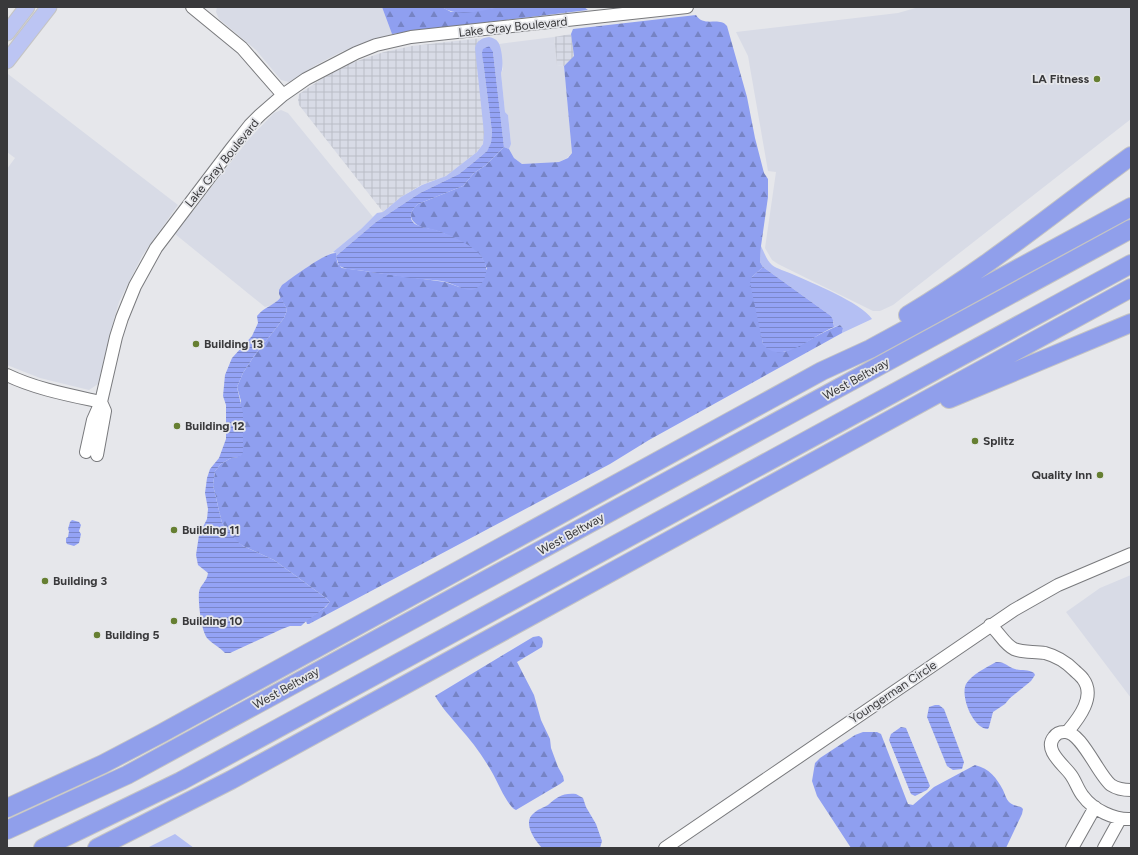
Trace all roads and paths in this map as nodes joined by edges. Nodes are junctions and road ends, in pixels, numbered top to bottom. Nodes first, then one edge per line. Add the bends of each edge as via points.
1 (27, 7) edge
2 (49, 7) edge
3 (687, 7) edge
4 (200, 9) edge
5 (7, 33) edge
6 (7, 61) edge
7 (283, 95) junction
8 (1131, 156) edge
9 (1131, 207) edge
10 (1131, 229) edge
11 (1131, 264) edge
12 (1131, 288) edge
13 (1131, 323) edge
14 (822, 371) junction
15 (7, 375) edge
16 (101, 402) junction
17 (904, 412) junction
18 (92, 453) dead end
19 (1131, 554) edge
20 (990, 625) junction
21 (215, 703) junction
22 (1068, 731) junction
23 (1131, 790) edge
24 (7, 795) edge
25 (1095, 807) junction
26 (7, 808) edge
27 (1126, 819) edge
28 (7, 830) edge
29 (43, 848) edge
30 (97, 848) edge
31 (665, 848) edge
32 (1072, 848) edge
33 (1104, 848) edge

1 - 5 main road
2 - 6 main road
3 - 7 street, Lake Gray Boulevard via 412,37 376,45 340,60
4 - 7 street via 242,48
7 - 16 street, Lake Gray Boulevard via 250,125 156,248 135,286 122,318
8 - 14 highway via 988,263 864,341
9 - 14 highway via 870,349
10 - 28 highway, West Beltway via 141,768
11 - 29 highway via 202,769
12 - 17 highway
13 - 17 highway via 937,404
14 - 21 highway
15 - 16 street via 54,392
16 - 18 street, Lake Gray Boulevard via 105,411
17 - 30 highway via 231,780
19 - 20 street, Youngerman Circle via 1058,585
20 - 22 street via 1013,648 1056,657 1083,679 1088,693 1086,703
20 - 31 street, Youngerman Circle
21 - 24 highway
21 - 26 highway via 102,764
22 - 23 street via 1076,737 1110,784
22 - 25 street via 1056,734 1050,746 1052,753 1071,776 1083,797
25 - 27 street
25 - 32 street
27 - 33 street

